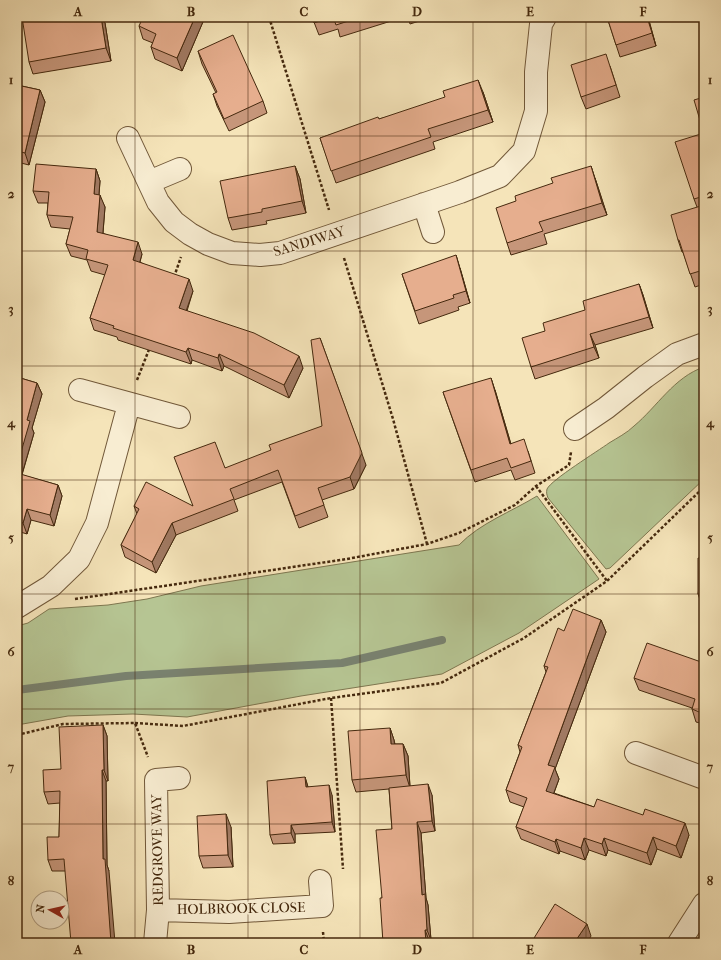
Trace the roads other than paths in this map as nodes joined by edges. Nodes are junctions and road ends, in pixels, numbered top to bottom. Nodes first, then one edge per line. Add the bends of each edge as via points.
1 (545, 17) edge
2 (128, 138) dead end
3 (180, 169) dead end
4 (149, 182) junction
5 (424, 204) junction
6 (433, 232) dead end
7 (704, 344) edge
8 (80, 390) dead end
9 (129, 404) junction
10 (179, 417) dead end
11 (575, 429) road end
12 (17, 607) edge
13 (636, 753) dead end
14 (179, 778) dead end
15 (704, 778) edge
16 (320, 881) dead end
17 (704, 904) edge
18 (158, 910) junction
19 (155, 943) edge
20 (678, 943) edge

1 - 5 street, SANDIWAY via 541,24 536,72 536,110 524,151 500,176
2 - 4 street, SANDIWAY
3 - 4 street
4 - 5 street, SANDIWAY via 158,202 174,222 190,234 232,253 260,256 280,253
5 - 6 street
7 - 11 street via 677,354
8 - 9 street
9 - 10 street
9 - 12 street via 97,523 79,559 51,586
13 - 15 street
14 - 18 street, REDGROVE WAY via 156,780
16 - 18 street, HOLBROOK CLOSE via 322,906 229,912
17 - 20 street
18 - 19 street, REDGROVE WAY

